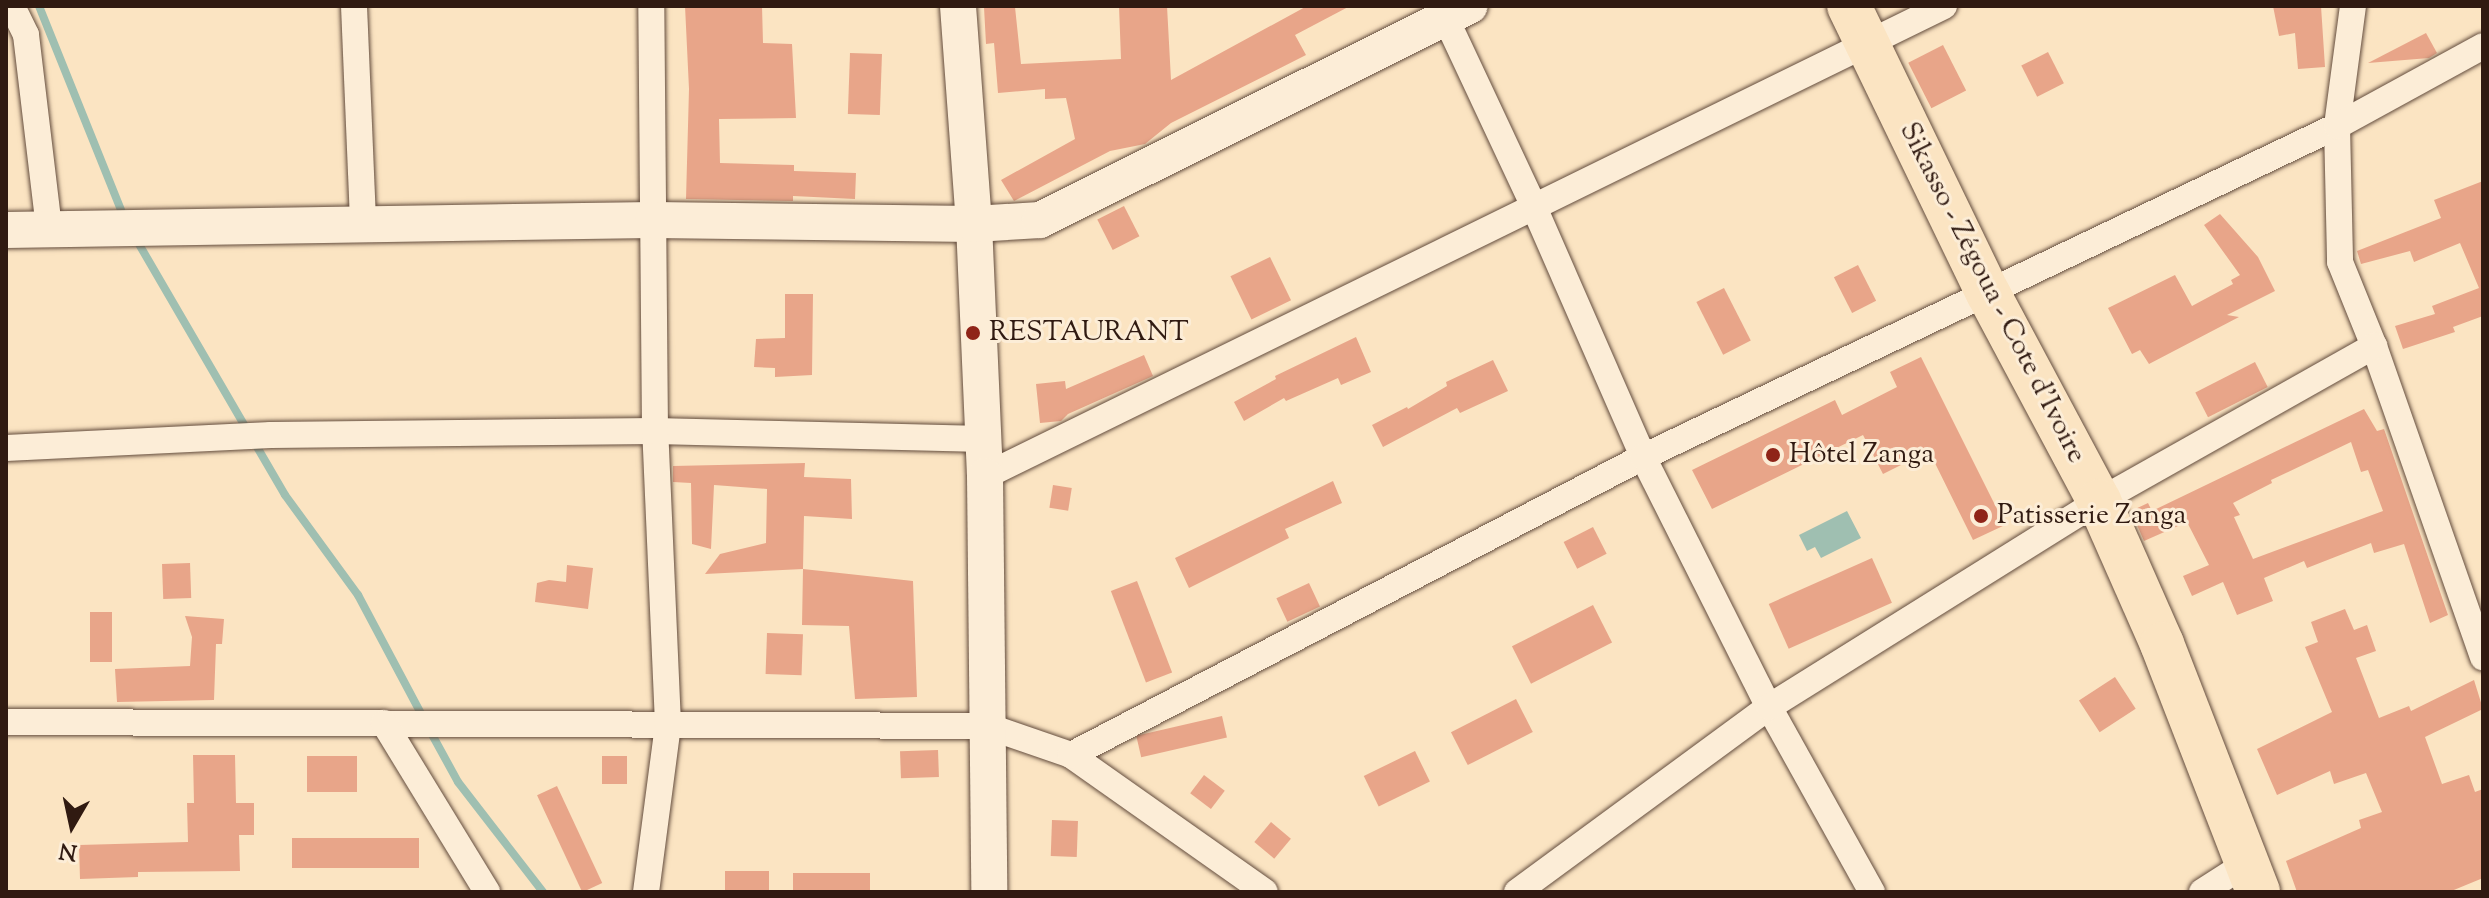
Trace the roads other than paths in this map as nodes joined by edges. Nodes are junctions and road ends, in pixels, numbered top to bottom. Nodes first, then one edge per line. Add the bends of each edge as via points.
1 (12, 6) edge
2 (354, 6) edge
3 (651, 6) edge
4 (958, 6) edge
5 (1944, 6) edge
6 (2353, 6) edge
7 (1451, 10) edge
8 (1858, 24) edge
9 (2483, 46) edge
10 (2337, 126) junction
11 (1534, 207) junction
12 (653, 220) junction
13 (363, 224) junction
14 (974, 224) junction
15 (49, 229) junction
16 (6, 230) edge
17 (1988, 293) junction
18 (2374, 346) junction
19 (655, 431) junction
20 (984, 439) junction
21 (6, 448) edge
22 (1643, 457) junction
23 (985, 476) junction
24 (2099, 501) junction
25 (2483, 657) edge
26 (1769, 707) junction
27 (6, 722) edge
28 (384, 723) junction
29 (668, 724) junction
30 (987, 726) junction
31 (1071, 755) junction
32 (2253, 877) edge
33 (487, 892) edge
34 (646, 892) edge
35 (989, 892) edge
36 (1265, 892) edge
37 (1517, 892) edge
38 (1872, 892) edge
39 (2202, 892) edge

1 - 15 street via 26,35
2 - 13 street
3 - 12 street
4 - 14 street
5 - 8 street
6 - 10 street
7 - 11 street
7 - 14 street via 1040,220
8 - 11 street
8 - 17 highway, Sikasso - Zégoua - Cote d'Ivoire
9 - 10 street
10 - 17 street
10 - 18 street via 2340,262
11 - 22 street
11 - 23 street
12 - 13 street
12 - 14 street
12 - 19 street
13 - 15 street
14 - 20 street
15 - 16 street
17 - 22 street
17 - 24 highway, Sikasso - Zégoua - Cote d'Ivoire
18 - 24 street
18 - 25 street
19 - 20 street
19 - 21 street via 271,435
19 - 29 street
20 - 23 street
22 - 26 street
22 - 31 street
23 - 30 street
24 - 26 street
24 - 32 highway, Sikasso - Zégoua - Cote d'Ivoire via 2162,644
26 - 37 street
26 - 38 street
27 - 28 street
28 - 29 street
28 - 33 street
29 - 30 street
29 - 34 street
30 - 31 street
30 - 35 street
31 - 36 street
32 - 39 street

